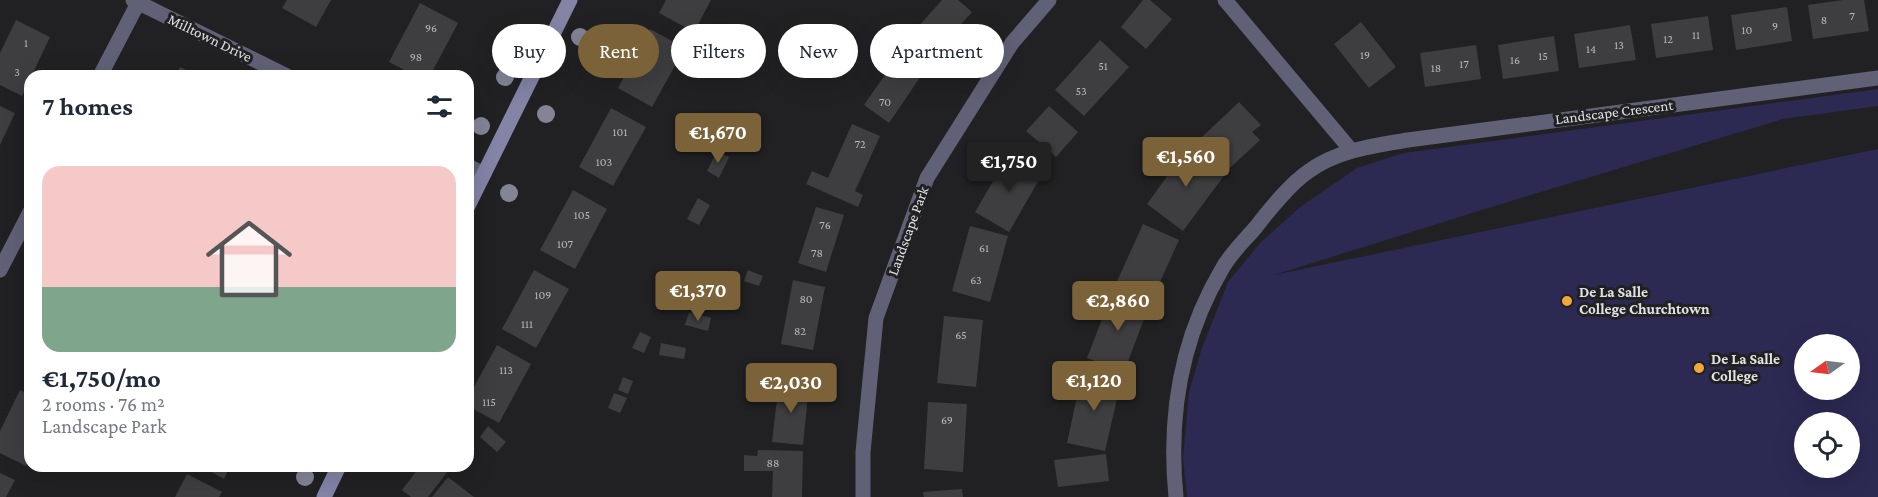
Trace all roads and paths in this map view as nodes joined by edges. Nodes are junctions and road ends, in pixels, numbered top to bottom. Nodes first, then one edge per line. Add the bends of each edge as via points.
1 (570, 0) edge
2 (1049, 0) edge
3 (1226, 0) edge
4 (136, 1) edge
5 (103, 70) edge
6 (275, 70) edge
7 (1878, 78) edge
8 (1352, 150) junction
9 (474, 169) edge
10 (484, 174) junction
11 (474, 194) edge
12 (24, 224) edge
13 (0, 270) edge
14 (336, 472) edge
15 (324, 497) edge
16 (863, 497) edge
17 (1176, 497) edge

1 - 10 main road
2 - 16 street, Landscape Park via 1011,42 927,178 876,318 863,452
3 - 8 street
4 - 5 street
4 - 6 street, Milltown Drive
7 - 8 street, Landscape Crescent
8 - 17 street, Landscape Crescent via 1308,171 1269,210 1222,268 1187,349 1175,405 1172,459
9 - 10 street
10 - 11 main road
12 - 13 street
14 - 15 main road

